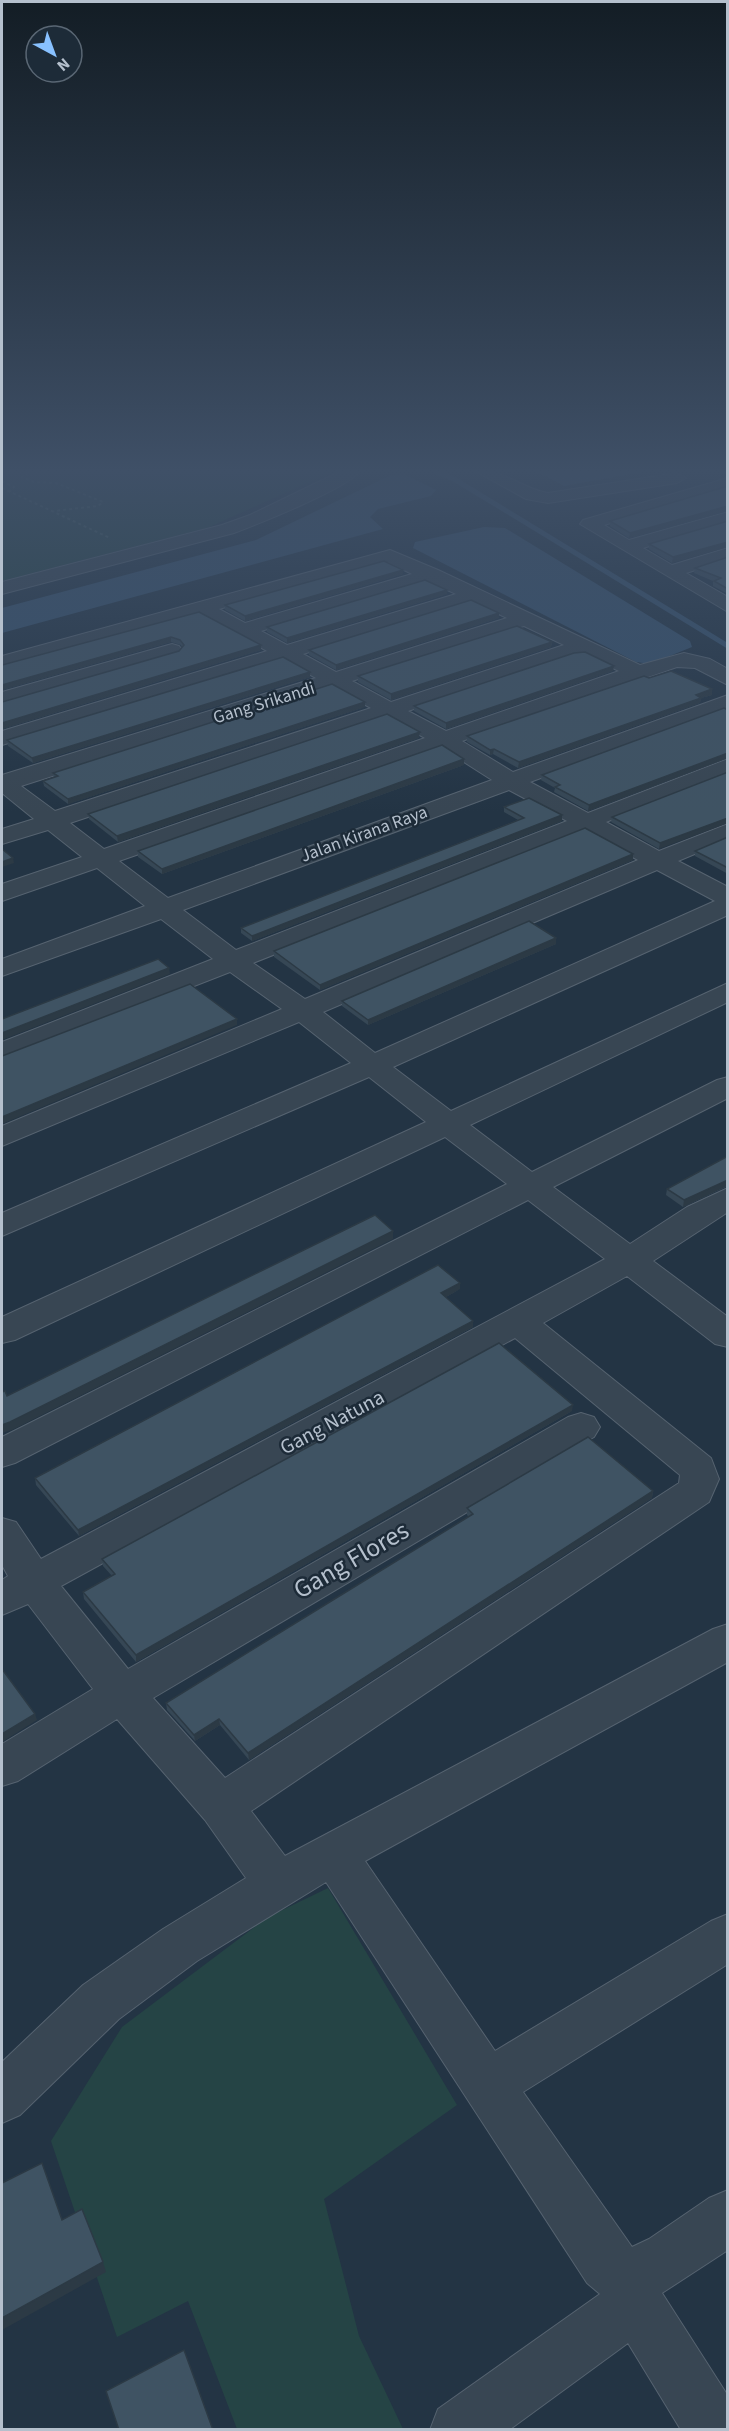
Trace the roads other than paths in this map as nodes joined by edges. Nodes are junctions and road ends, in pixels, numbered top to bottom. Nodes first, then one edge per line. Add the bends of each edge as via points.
1 (280, 585) edge
2 (393, 585) edge
3 (455, 585) edge
4 (698, 585) edge
5 (475, 595) junction
6 (724, 600) edge
7 (203, 608) junction
8 (526, 619) junction
9 (131, 626) junction
10 (243, 630) junction
11 (582, 645) junction
12 (172, 650) junction
13 (284, 653) junction
14 (2, 662) edge
15 (638, 672) junction
16 (209, 674) junction
17 (728, 679) edge
18 (334, 681) junction
19 (2, 699) edge
20 (728, 701) edge
21 (389, 709) junction
22 (2, 738) edge
23 (445, 740) junction
24 (728, 766) edge
25 (511, 780) junction
26 (2, 783) edge
27 (52, 820) junction
28 (588, 822) junction
29 (728, 831) edge
30 (2, 837) edge
31 (103, 858) junction
32 (657, 860) junction
33 (2, 893) edge
34 (728, 898) edge
35 (728, 905) edge
36 (163, 908) junction
37 (232, 961) junction
38 (2, 968) edge
39 (728, 991) edge
40 (302, 1010) junction
41 (2, 1052) edge
42 (372, 1065) junction
43 (728, 1086) edge
44 (448, 1124) junction
45 (2, 1137) edge
46 (532, 1185) junction
47 (728, 1198) edge
48 (2, 1225) edge
49 (629, 1261) junction
50 (518, 1321) junction
51 (2, 1331) edge
52 (728, 1335) edge
53 (581, 1427) dead end
54 (2, 1453) edge
55 (2, 1533) edge
56 (18, 1591) edge
57 (728, 1641) edge
58 (122, 1694) junction
59 (2, 1767) edge
60 (221, 1806) junction
61 (334, 1854) junction
62 (278, 1884) junction
63 (728, 1938) edge
64 (488, 2084) junction
65 (2, 2097) edge
66 (728, 2217) edge
67 (625, 2287) junction
68 (459, 2430) edge
69 (715, 2430) edge

1 - 7 street
2 - 10 street
3 - 5 street
4 - 6 street
5 - 8 street
5 - 13 street
7 - 9 street
7 - 10 street
8 - 11 street
8 - 18 street, Gang Srikandi
9 - 12 street
9 - 14 street
10 - 13 street
11 - 15 street
11 - 21 street
12 - 16 street
12 - 19 street
13 - 16 street
13 - 18 street
15 - 17 street via 692,658
15 - 23 street
16 - 22 street
18 - 21 street
18 - 26 street, Gang Srikandi
20 - 25 street, Jalan Kirana Raya
21 - 23 street
21 - 27 street
23 - 25 street
23 - 31 street
24 - 28 street
25 - 28 street
25 - 36 street, Jalan Kirana Raya
26 - 27 street
27 - 30 street
27 - 31 street
28 - 32 street
28 - 37 street
29 - 32 street
31 - 33 street
31 - 36 street
32 - 34 street
32 - 40 street
35 - 42 street
36 - 37 street
36 - 38 street, Jalan Kirana Raya
37 - 40 street
37 - 41 street
39 - 44 street
40 - 42 street
40 - 45 street
42 - 44 street
42 - 48 street
43 - 46 street
44 - 46 street
44 - 51 street
46 - 49 street
46 - 54 street
47 - 49 street, Gang Natuna
49 - 50 street, Gang Natuna
49 - 52 street
50 - 56 street, Gang Natuna
50 - 60 street via 697,1468 700,1479 695,1492
53 - 58 street, Gang Flores
55 - 56 street
56 - 58 street
57 - 61 street
58 - 59 street, Gang Flores
58 - 60 street
60 - 62 street
61 - 62 street
61 - 64 street
62 - 65 street via 180,1945 102,2002
63 - 64 street
64 - 67 street
66 - 67 street via 646,2273 629,2275
67 - 68 street
67 - 69 street

